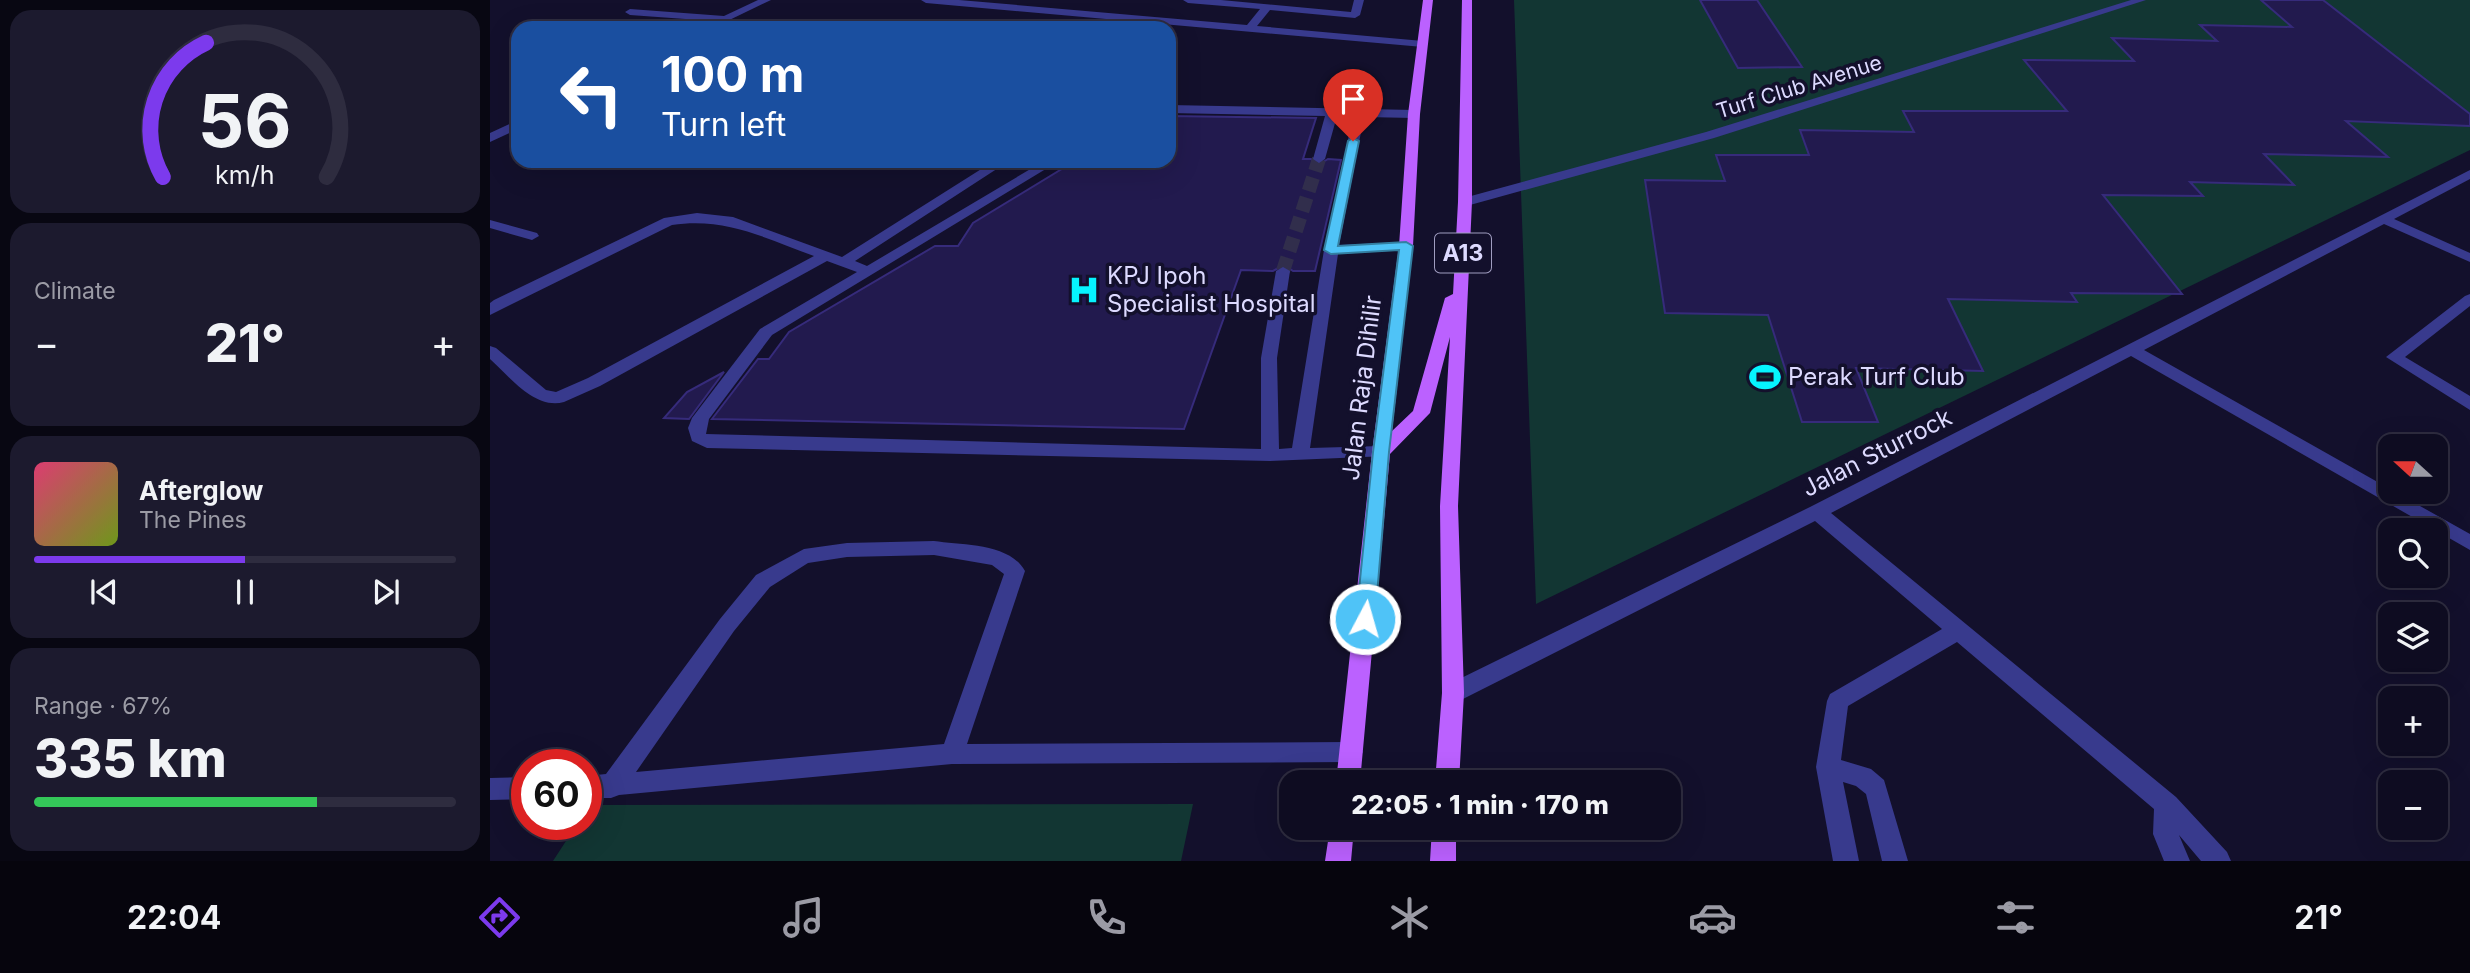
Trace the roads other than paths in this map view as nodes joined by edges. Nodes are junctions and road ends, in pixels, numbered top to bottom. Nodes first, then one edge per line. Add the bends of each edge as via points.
1 (766, 0) edge
2 (926, 0) edge
3 (1188, 0) edge
4 (1359, 0) edge
5 (1428, 0) edge
6 (1467, 0) edge
7 (2141, 0) edge
8 (1267, 7) junction
9 (630, 12) dead end
10 (1131, 18) junction
11 (725, 19) junction
12 (721, 21) edge
13 (1127, 21) edge
14 (1163, 21) edge
15 (1176, 22) edge
16 (1250, 29) junction
17 (1423, 44) junction
18 (1176, 109) edge
19 (1332, 113) junction
20 (1359, 114) junction
21 (1414, 114) junction
22 (511, 128) edge
23 (490, 138) edge
24 (1319, 159) tunnel mouth
25 (992, 168) edge
26 (1041, 168) edge
27 (2470, 174) edge
28 (1465, 202) junction
29 (2383, 219) junction
30 (490, 224) edge
31 (532, 236) dead end
32 (1406, 246) junction
33 (1331, 250) junction
34 (827, 256) junction
35 (2470, 258) edge
36 (844, 262) junction
37 (1462, 263) junction
38 (868, 271) junction
39 (1283, 271) tunnel mouth
40 (2470, 299) edge
41 (490, 310) edge
42 (2131, 349) junction
43 (490, 351) edge
44 (2470, 404) edge
45 (1381, 452) junction
46 (1270, 455) junction
47 (1300, 455) junction
48 (1817, 512) junction
49 (2470, 543) edge
50 (1959, 631) junction
51 (1452, 693) junction
52 (1351, 751) junction
53 (952, 754) junction
54 (1828, 767) junction
55 (1349, 770) edge
56 (1448, 770) edge
57 (602, 786) edge
58 (611, 786) junction
59 (511, 788) edge
60 (490, 789) edge
61 (2166, 805) junction
62 (1341, 840) edge
63 (1444, 840) edge
64 (1339, 861) edge
65 (1443, 861) edge
66 (1846, 861) edge
67 (1895, 861) edge
68 (2177, 861) edge
69 (2218, 861) edge

1 - 11 street
2 - 10 street
3 - 8 street
4 - 8 street via 1355,15
5 - 17 main road, Jalan Raja Dihilir / A13
6 - 28 main road, A13
7 - 28 street, Turf Club Avenue via 1710,135
8 - 16 street
9 - 11 street
10 - 13 street
10 - 14 street
11 - 12 street
15 - 16 street
16 - 17 street
17 - 21 main road, Jalan Raja Dihilir / A13
18 - 19 street
19 - 20 street
19 - 24 street
20 - 21 street
20 - 33 street
21 - 32 main road, Jalan Raja Dihilir / A13
22 - 23 street
25 - 36 street
26 - 38 street
27 - 29 street, Jalan Sturrock
28 - 37 main road, A13
29 - 35 street
29 - 42 street, Jalan Sturrock
30 - 31 street
32 - 33 street
32 - 45 main road, Jalan Raja Dihilir / A13
33 - 47 street
34 - 36 street
34 - 41 street via 728,220 697,217 669,221
34 - 43 street via 558,398 541,395
36 - 38 street
37 - 45 main road via 1421,414
37 - 51 main road, A13 via 1449,506
38 - 46 street via 766,332 701,418 698,437 707,442
39 - 46 street via 1269,358
40 - 44 street via 2394,357
42 - 48 street, Jalan Sturrock
42 - 49 street
45 - 47 street
45 - 52 main road, Jalan Raja Dihilir / A13
46 - 47 street
48 - 50 street
48 - 51 street, Jalan Sturrock
50 - 54 street via 1838,701
50 - 61 street
51 - 56 main road, A13
52 - 53 street
52 - 55 main road, Jalan Raja Dihilir / A13
53 - 58 street
53 - 58 street via 1015,571 997,558 934,548 847,550 804,556 763,581
54 - 66 street
54 - 67 street via 1863,777 1876,788
57 - 58 street
59 - 60 street
61 - 68 street via 2164,832
61 - 69 street
62 - 64 main road
63 - 65 main road

